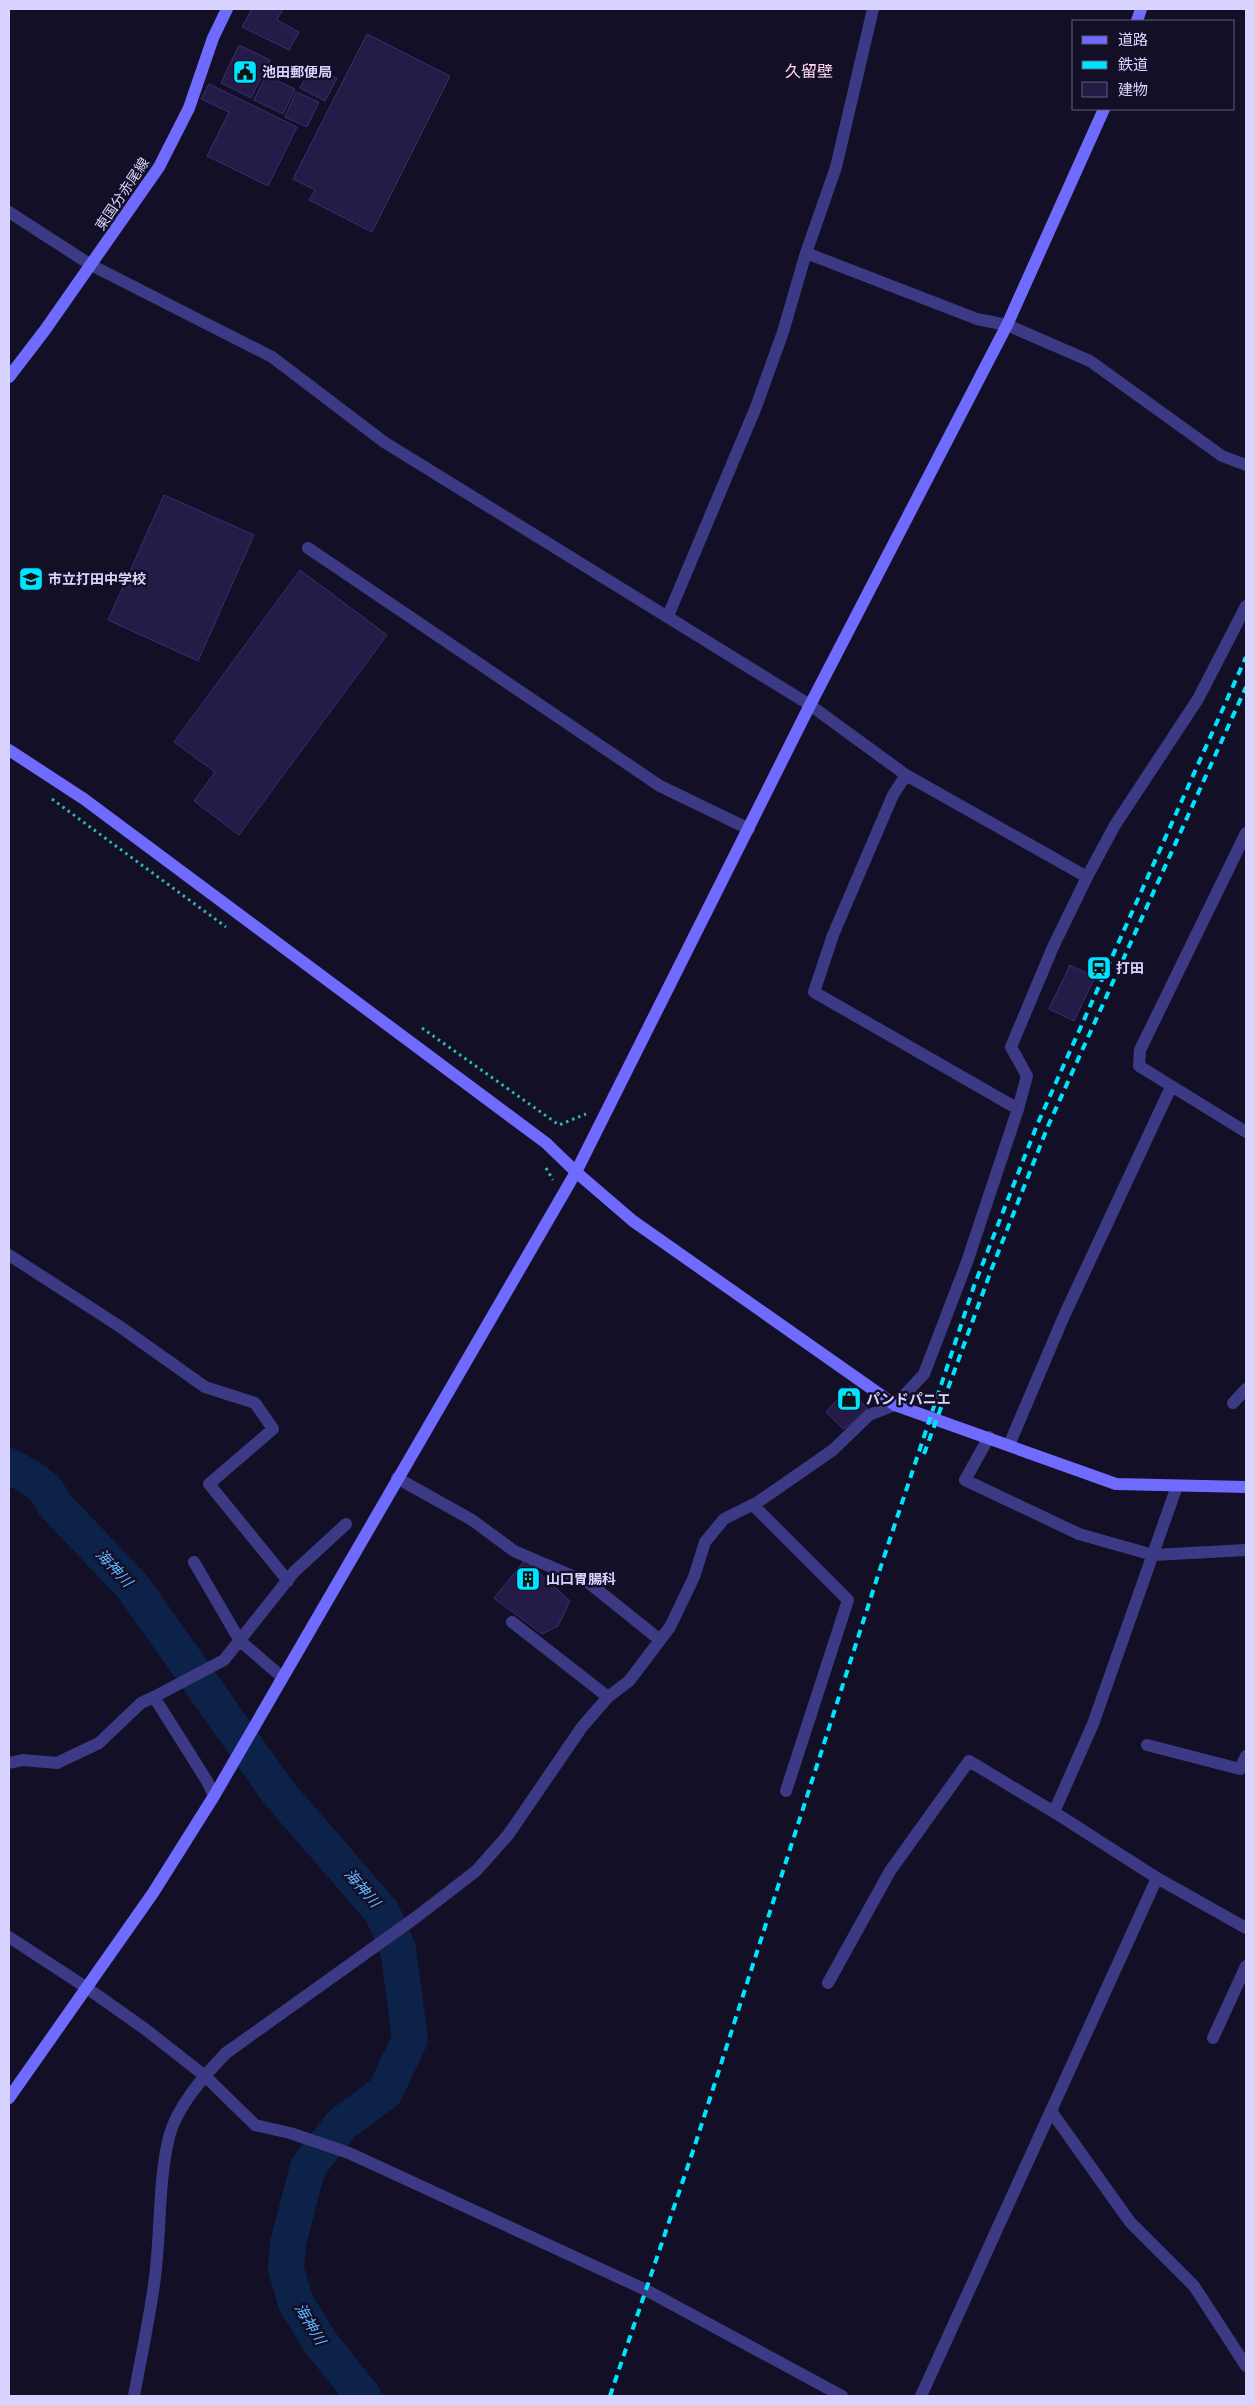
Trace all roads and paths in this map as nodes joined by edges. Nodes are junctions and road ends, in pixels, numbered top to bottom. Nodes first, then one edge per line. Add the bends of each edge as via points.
1 (227, 9) edge
2 (873, 9) edge
3 (1104, 110) edge
4 (9, 212) edge
5 (806, 253) junction
6 (91, 265) junction
7 (1007, 325) junction
8 (9, 377) edge
9 (1246, 465) edge
10 (308, 548) dead end
11 (1246, 606) edge
12 (668, 616) junction
13 (810, 705) junction
14 (9, 750) edge
15 (906, 776) junction
16 (49, 798) dead end
17 (749, 829) junction
18 (1246, 833) edge
19 (1087, 877) junction
20 (226, 928) dead end
21 (415, 1023) dead end
22 (1171, 1087) junction
23 (590, 1106) dead end
24 (1018, 1109) junction
25 (1246, 1132) edge
26 (545, 1166) dead end
27 (576, 1172) junction
28 (555, 1182) dead end
29 (9, 1254) edge
30 (1246, 1389) edge
31 (1233, 1404) dead end
32 (895, 1405) junction
33 (989, 1437) junction
34 (1009, 1444) junction
35 (397, 1478) junction
36 (1177, 1486) junction
37 (1246, 1487) edge
38 (753, 1504) junction
39 (346, 1524) dead end
40 (1246, 1550) edge
41 (1153, 1555) junction
42 (194, 1562) dead end
43 (288, 1581) junction
44 (512, 1622) dead end
45 (660, 1640) junction
46 (240, 1641) junction
47 (282, 1676) junction
48 (154, 1697) junction
49 (608, 1697) junction
50 (1147, 1745) dead end
51 (1246, 1756) edge
52 (9, 1763) edge
53 (786, 1791) dead end
54 (214, 1796) junction
55 (1054, 1812) junction
56 (1157, 1878) junction
57 (1246, 1928) edge
58 (9, 1937) edge
59 (1246, 1966) edge
60 (828, 1982) dead end
61 (87, 1988) junction
62 (1213, 2038) dead end
63 (204, 2076) junction
64 (9, 2098) edge
65 (1051, 2111) junction
66 (1246, 2366) edge
67 (134, 2396) edge
68 (842, 2396) edge
69 (921, 2396) edge

1 - 6 street, 東国分赤尾線 via 213,38 189,108 159,168
2 - 5 street via 836,167
3 - 7 street
4 - 6 street
5 - 7 street via 977,319
5 - 12 street via 783,332 756,407
6 - 8 street, 東国分赤尾線
6 - 12 street via 272,357 384,442
7 - 9 street via 1090,361 1222,456
7 - 13 street
10 - 17 street via 660,786
11 - 19 street via 1198,699 1115,825
12 - 13 street
13 - 15 street
13 - 17 street
14 - 27 street via 84,799 514,1119 546,1143
15 - 19 street
15 - 24 street via 894,795 833,935 814,992
16 - 20 path
17 - 27 street
18 - 22 street via 1140,1050 1139,1066
19 - 24 street via 1011,1047 1027,1076
21 - 23 path via 559,1125 585,1115
22 - 25 street
22 - 34 street via 1064,1316
24 - 32 street via 967,1262 924,1374
26 - 28 path
27 - 32 street via 633,1221
27 - 35 street
29 - 43 street via 205,1387 255,1403 273,1429 209,1484
30 - 31 street
32 - 33 street
32 - 38 street via 869,1416 833,1450
33 - 34 street
33 - 41 street via 965,1480 1079,1534
34 - 36 street via 1116,1484
35 - 45 street via 472,1520 514,1551 590,1583
35 - 47 street
36 - 37 street
36 - 41 street
38 - 45 street via 724,1519 705,1542 694,1577 670,1627
38 - 53 street via 848,1600
39 - 43 street
40 - 41 street
41 - 55 street via 1093,1724
42 - 46 street
43 - 46 street
44 - 49 street
45 - 49 street via 629,1681
46 - 47 street
46 - 48 street via 224,1660
47 - 54 street
48 - 52 street via 141,1703 98,1743 57,1763 23,1760
48 - 54 street
49 - 63 street via 582,1727 508,1835 476,1871 226,2053
50 - 51 street via 1240,1769
54 - 61 street via 153,1893
55 - 56 street
55 - 60 street via 969,1761 890,1871
56 - 57 street
56 - 65 street
58 - 61 street
59 - 62 street
61 - 63 street
61 - 64 street
63 - 67 street via 170,2136 161,2187 155,2277
63 - 68 street via 255,2126 290,2133 349,2153 658,2296
65 - 66 street via 1130,2222 1194,2286
65 - 69 street

